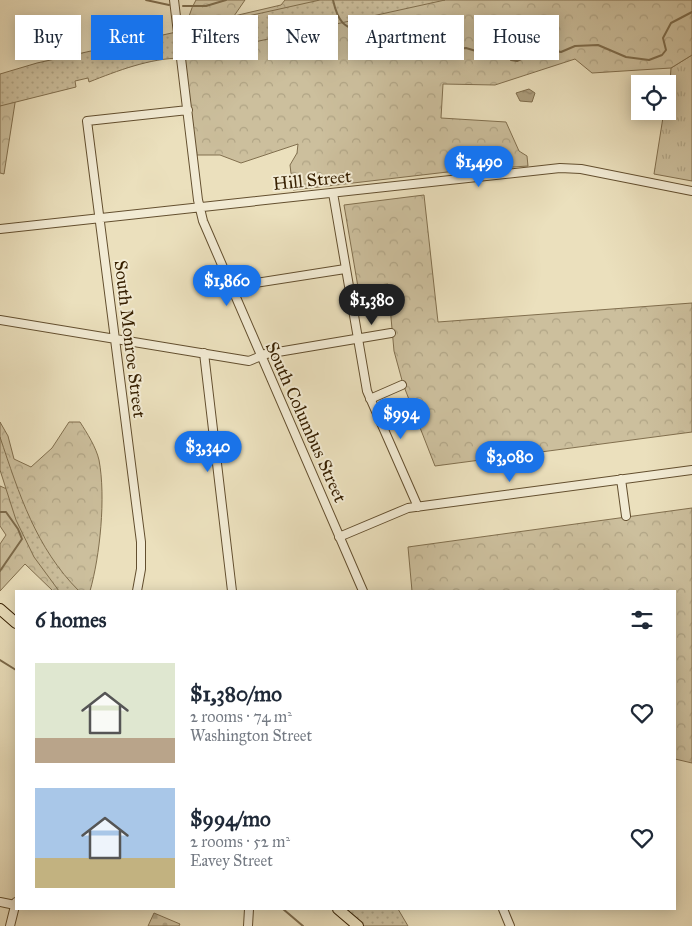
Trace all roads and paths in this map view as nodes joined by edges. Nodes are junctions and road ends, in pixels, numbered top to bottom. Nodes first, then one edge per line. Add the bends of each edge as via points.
1 (174, 0) edge
2 (188, 110) junction
3 (692, 191) edge
4 (333, 193) junction
5 (200, 207) junction
6 (99, 218) junction
7 (0, 229) edge
8 (345, 269) junction
9 (230, 286) junction
10 (0, 320) edge
11 (391, 333) dead end
12 (115, 340) junction
13 (359, 340) junction
14 (204, 353) junction
15 (260, 356) junction
16 (402, 385) dead end
17 (370, 398) junction
18 (692, 470) edge
19 (621, 479) junction
20 (418, 507) junction
21 (626, 516) dead end
22 (339, 537) junction
23 (137, 590) edge
24 (232, 590) edge
25 (363, 590) edge
26 (0, 609) edge
27 (15, 622) edge
28 (0, 902) edge
29 (15, 903) edge
30 (15, 907) edge
31 (249, 910) edge
32 (339, 910) edge
33 (503, 910) edge
34 (10, 926) edge
35 (248, 926) edge
36 (358, 926) edge
37 (510, 926) edge

1 - 2 street, South Columbus Street
2 - 5 street, South Columbus Street
2 - 6 street, South Monroe Street via 87,121
3 - 4 street, Hill Street via 581,169 560,168
4 - 5 street, Hill Street
4 - 8 street
5 - 6 street, Hill Street
5 - 9 street, South Columbus Street
6 - 7 street, Hill Street
6 - 12 street, South Monroe Street
8 - 9 street
8 - 13 street
9 - 15 street, South Columbus Street
10 - 12 street
11 - 13 street
12 - 14 street
12 - 23 street, South Monroe Street via 141,542
13 - 15 street
13 - 17 street
14 - 15 street via 249,361
14 - 24 street
15 - 22 street, South Columbus Street
16 - 17 street
17 - 20 street
18 - 19 street
19 - 20 street
19 - 21 street
20 - 22 street via 392,514
22 - 25 street, South Columbus Street
26 - 27 main road
28 - 29 street
30 - 34 street
31 - 35 street
32 - 36 main road
33 - 37 street

